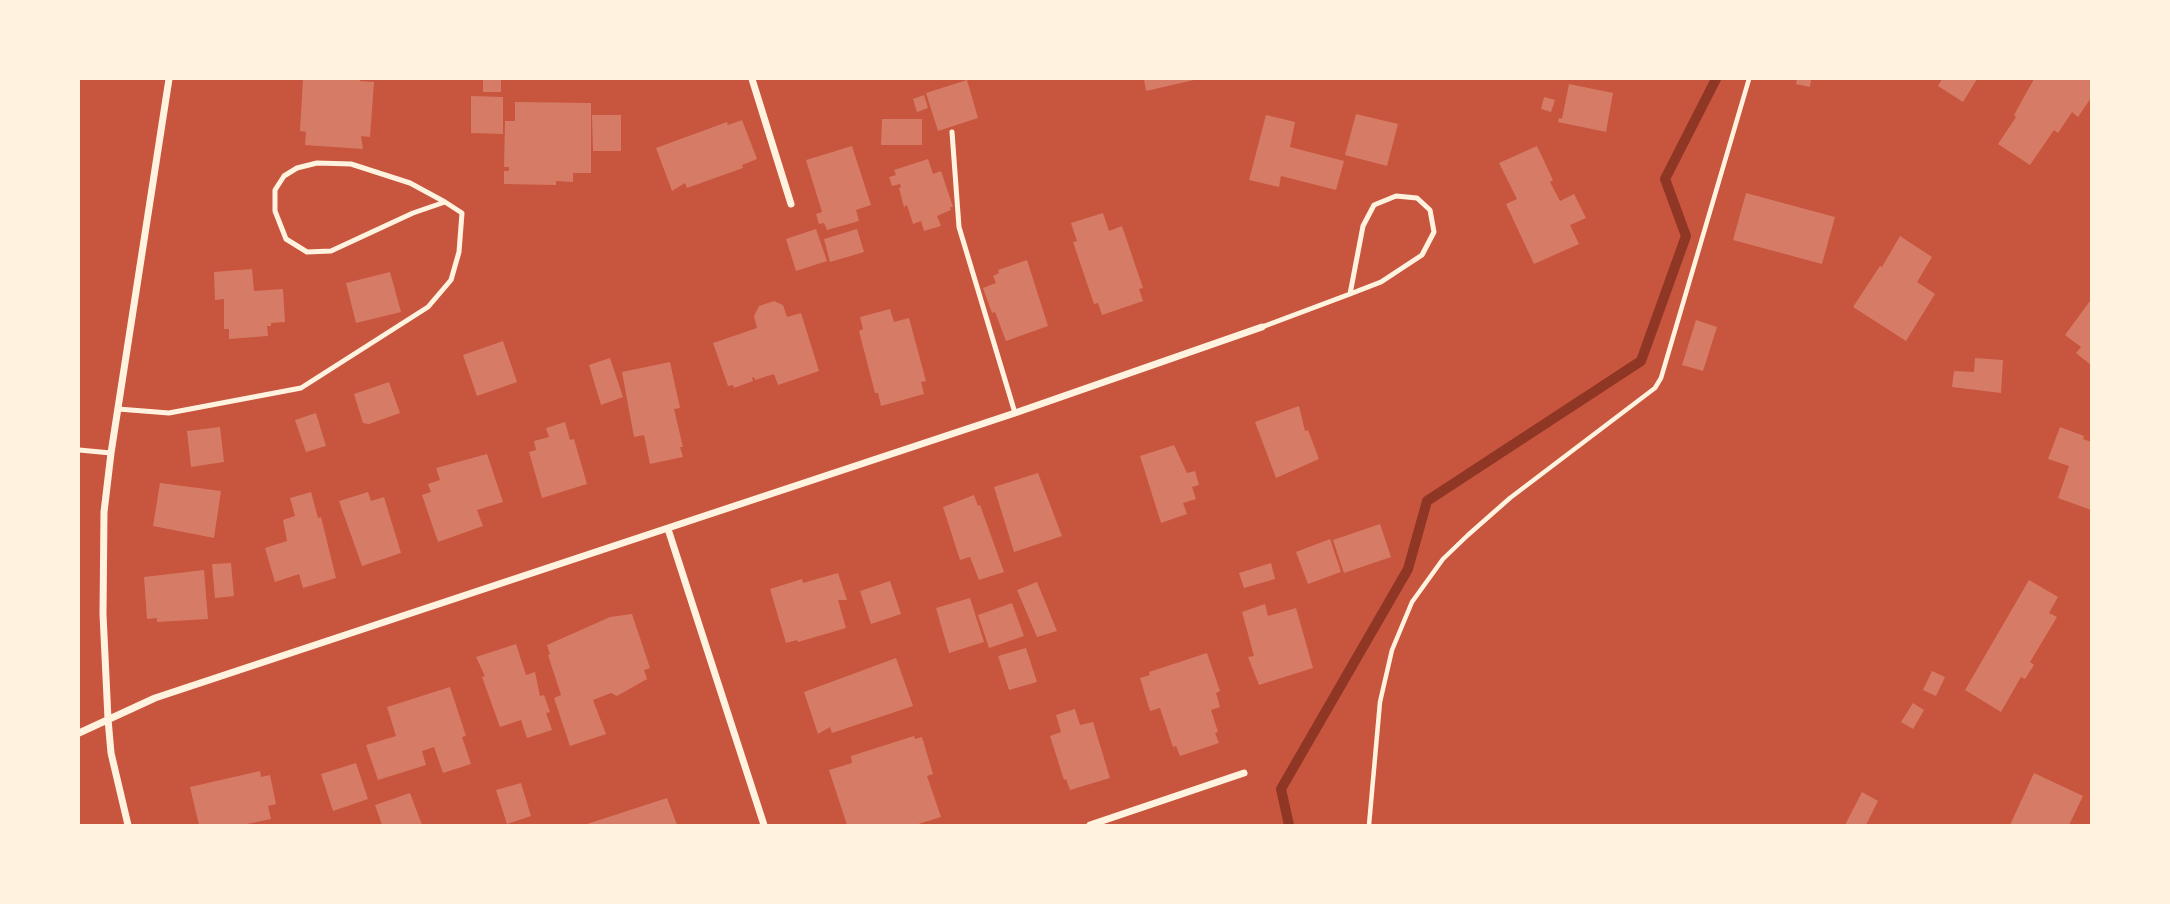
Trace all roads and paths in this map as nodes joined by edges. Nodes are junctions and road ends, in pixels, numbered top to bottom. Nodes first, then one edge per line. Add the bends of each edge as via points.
1 (169, 79) edge
2 (752, 79) edge
3 (1749, 79) edge
4 (952, 132) dead end
5 (445, 202) junction
6 (791, 204) dead end
7 (1350, 294) junction
8 (1262, 327) joint
9 (118, 409) junction
10 (1015, 414) junction
11 (79, 450) edge
12 (111, 453) junction
13 (668, 529) junction
14 (108, 719) junction
15 (79, 733) edge
16 (1244, 773) dead end
17 (128, 825) edge
18 (764, 825) edge
19 (1090, 825) edge
20 (1369, 825) edge

1 - 9 street
2 - 6 street
3 - 20 path via 1655,388 1510,498 1443,559 1412,602 1392,650 1380,702
4 - 10 lane via 960,227
5 - 5 lane via 411,183 351,164 317,163 297,168 284,176 275,190 275,211 286,239 307,252 331,251
5 - 9 lane via 462,212 459,253 451,280 428,307 301,388 169,413
7 - 7 lane via 1381,282 1422,256 1434,232 1430,209 1417,198 1396,196 1374,205 1363,226
7 - 8 lane
8 - 10 street
9 - 12 street
10 - 13 street
11 - 12 lane
12 - 14 street via 102,564
13 - 14 street via 155,698
13 - 18 street
14 - 15 street
14 - 17 street
16 - 19 street

